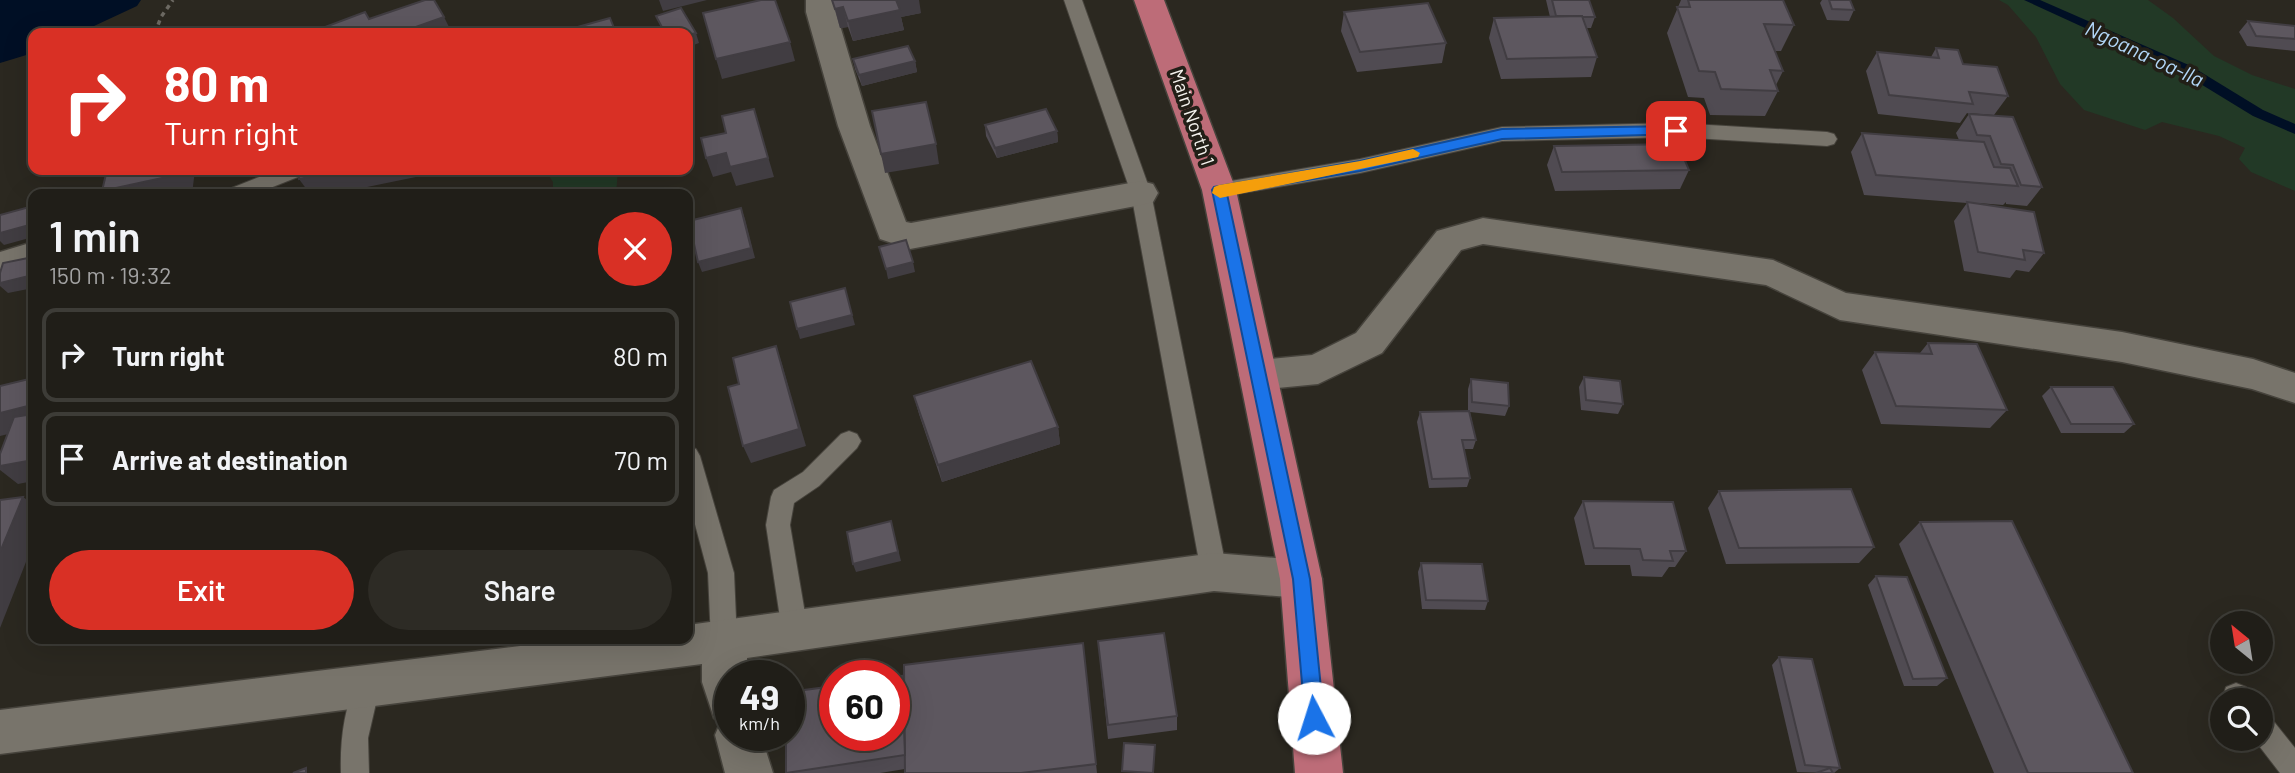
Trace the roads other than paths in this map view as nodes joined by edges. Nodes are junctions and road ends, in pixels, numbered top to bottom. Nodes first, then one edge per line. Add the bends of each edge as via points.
1 (821, 0) edge
2 (1073, 0) edge
3 (1149, 0) edge
4 (1827, 139) dead end
5 (284, 175) edge
6 (248, 189) edge
7 (1219, 190) junction
8 (1141, 193) junction
9 (28, 257) edge
10 (0, 265) edge
11 (1258, 375) junction
12 (2295, 388) edge
13 (849, 441) dead end
14 (693, 474) edge
15 (1214, 572) junction
16 (1301, 579) junction
17 (795, 631) junction
18 (723, 641) junction
19 (724, 660) edge
20 (367, 686) junction
21 (0, 732) edge
22 (2273, 742) edge
23 (743, 751) edge
24 (2295, 770) edge
25 (355, 773) edge
26 (749, 773) edge
27 (1319, 773) edge

1 - 8 street via 854,126 892,230 909,236
2 - 8 lane
3 - 7 main road, Main North 1
4 - 7 lane via 1676,131 1502,134 1360,166
5 - 6 lane
7 - 11 main road, Main North 1
8 - 15 lane
9 - 10 street
11 - 12 street via 1318,369 1369,343 1449,240 1483,231 1773,273 1840,306 2122,347 2252,374
11 - 16 main road, Main North 1
13 - 17 lane via 811,479 783,497 778,524
14 - 18 lane via 721,573
15 - 16 street
15 - 17 street
16 - 27 main road, Main North 1
17 - 18 street
18 - 19 street
18 - 20 street
20 - 21 street
20 - 25 lane via 354,738
22 - 24 lane
23 - 26 street

